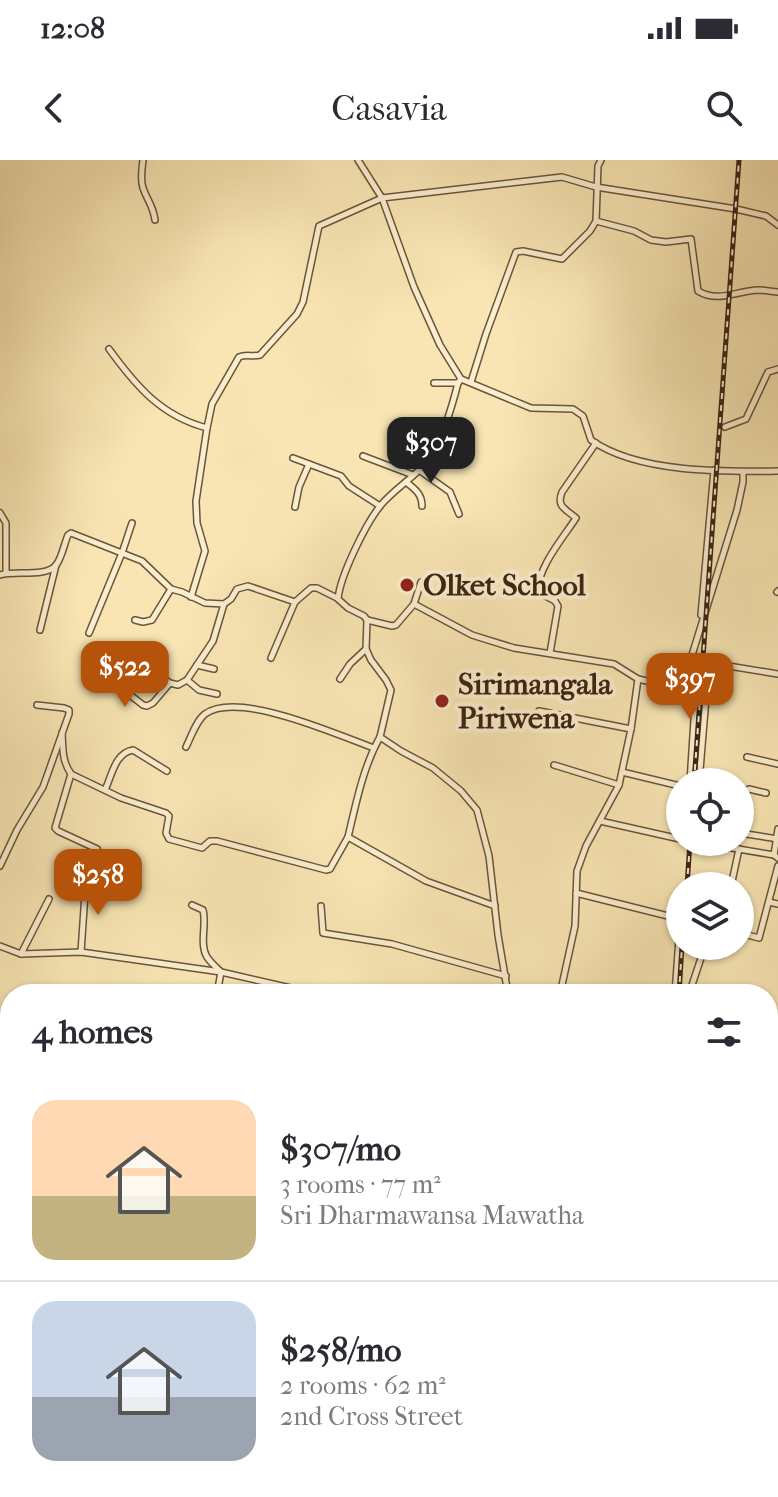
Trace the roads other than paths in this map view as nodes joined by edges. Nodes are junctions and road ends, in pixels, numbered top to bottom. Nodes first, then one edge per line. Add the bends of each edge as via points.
1 (143, 160) edge
2 (358, 160) edge
3 (601, 160) edge
4 (596, 187) junction
5 (382, 198) junction
6 (155, 220) dead end
7 (596, 221) junction
8 (778, 225) edge
9 (778, 292) edge
10 (109, 349) dead end
11 (778, 369) edge
12 (459, 381) junction
13 (471, 382) junction
14 (434, 383) dead end
15 (725, 427) dead end
16 (207, 428) junction
17 (441, 434) junction
18 (453, 438) dead end
19 (596, 443) junction
20 (363, 456) dead end
21 (293, 458) dead end
22 (309, 464) junction
23 (714, 470) junction
24 (778, 471) edge
25 (416, 472) junction
26 (743, 472) junction
27 (405, 482) junction
28 (380, 506) junction
29 (422, 506) dead end
30 (295, 507) dead end
31 (0, 513) edge
32 (459, 514) dead end
33 (132, 523) dead end
34 (122, 553) junction
35 (56, 565) junction
36 (3, 574) edge
37 (421, 582) dead end
38 (171, 589) junction
39 (191, 597) junction
40 (338, 599) junction
41 (295, 602) junction
42 (224, 604) junction
43 (414, 604) junction
44 (135, 620) dead end
45 (367, 620) junction
46 (40, 630) dead end
47 (89, 633) dead end
48 (366, 649) junction
49 (550, 653) junction
50 (692, 655) junction
51 (271, 658) dead end
52 (709, 662) junction
53 (197, 665) junction
54 (214, 669) dead end
55 (778, 674) edge
56 (340, 679) dead end
57 (638, 679) junction
58 (187, 680) junction
59 (170, 683) junction
60 (217, 694) dead end
61 (37, 705) dead end
62 (539, 711) dead end
63 (631, 729) junction
64 (62, 733) junction
65 (380, 737) junction
66 (186, 747) dead end
67 (374, 748) junction
68 (747, 757) dead end
69 (778, 764) edge
70 (554, 765) dead end
71 (691, 768) edge
72 (700, 768) edge
73 (167, 771) dead end
74 (622, 772) junction
75 (71, 774) junction
76 (666, 783) edge
77 (619, 785) junction
78 (105, 790) junction
79 (754, 790) edge
80 (766, 793) dead end
81 (600, 821) junction
82 (778, 829) edge
83 (754, 835) edge
84 (666, 836) edge
85 (348, 837) junction
86 (777, 838) edge
87 (97, 849) dead end
88 (754, 852) edge
89 (776, 856) edge
90 (0, 866) edge
91 (778, 866) edge
92 (86, 879) dead end
93 (576, 893) junction
94 (49, 899) dead end
95 (769, 902) junction
96 (778, 904) edge
97 (192, 905) dead end
98 (321, 906) dead end
99 (495, 906) junction
100 (666, 918) edge
101 (754, 937) edge
102 (0, 946) edge
103 (81, 952) junction
104 (21, 954) junction
105 (677, 960) edge
106 (700, 960) edge
107 (221, 972) junction
108 (506, 976) junction
109 (219, 984) edge
110 (273, 984) edge
111 (507, 984) edge
112 (562, 984) edge
113 (676, 984) edge
114 (692, 984) edge

1 - 6 street via 142,187
2 - 5 street
3 - 4 street
4 - 5 street via 562,177
4 - 7 street
4 - 8 street via 736,209 766,216
5 - 12 street via 414,287
5 - 16 street via 317,228 307,289 297,314 260,355 239,357 212,404
7 - 9 street via 651,240 691,239 698,291 705,295
7 - 13 street via 562,259 516,252
10 - 16 street via 146,395 185,422
11 - 15 street via 768,372 746,419
12 - 13 street
12 - 14 street
12 - 17 street
13 - 19 street via 531,408 573,409 583,416
16 - 39 street via 196,501 205,551
17 - 18 street
17 - 25 street
19 - 23 street via 634,460
19 - 49 street via 562,492 560,505 576,518 543,569 537,588 558,606
20 - 25 street
21 - 22 street
22 - 28 street via 341,476
22 - 30 street
23 - 26 street
23 - 50 street via 700,624
24 - 26 street
25 - 27 street
25 - 32 street via 450,492
26 - 50 street via 737,510
27 - 28 street
27 - 29 street via 422,498
28 - 40 street via 345,573
31 - 36 street via 6,523
33 - 34 street
34 - 35 street via 71,533
34 - 38 street via 142,561
34 - 47 street
35 - 36 street via 37,573
35 - 46 street
37 - 43 street
38 - 39 street
38 - 44 street via 152,620
39 - 42 street
40 - 41 street via 311,588
40 - 45 street
41 - 42 street via 248,586 237,589
41 - 51 street
42 - 53 street via 213,641
43 - 45 street via 396,625
43 - 49 street via 472,635
45 - 48 street
48 - 56 street
48 - 65 street via 391,690
49 - 57 street via 614,664
50 - 52 street
50 - 57 street via 669,686
50 - 71 street via 697,673
52 - 55 street
52 - 72 street
53 - 54 street
53 - 58 street
57 - 63 street
58 - 59 street
58 - 60 street
59 - 59 street via 130,653 97,665 147,706
61 - 64 street via 69,710
62 - 63 street
63 - 74 street
64 - 75 street
64 - 90 street via 43,787
65 - 67 street
65 - 99 street via 433,768 477,810
66 - 67 street via 205,715 236,706
67 - 85 street
68 - 69 street
70 - 77 street
73 - 78 street via 133,750 125,751
74 - 76 street
74 - 77 street
75 - 78 street
75 - 87 street via 55,828
77 - 81 street
78 - 85 street via 166,813 167,838 202,848 217,841 326,870
79 - 80 street
81 - 84 street
81 - 93 street via 580,861
82 - 86 street
83 - 86 street
85 - 99 street via 426,881
86 - 89 street
88 - 89 street
91 - 95 street
92 - 103 street
93 - 100 street
93 - 112 street
94 - 104 street
95 - 96 street
95 - 101 street via 759,938
97 - 107 street via 203,910 207,957
98 - 108 street via 323,933 392,944
99 - 108 street
102 - 104 street
103 - 104 street
103 - 107 street
105 - 113 street
106 - 114 street
107 - 109 street
107 - 110 street
108 - 111 street

